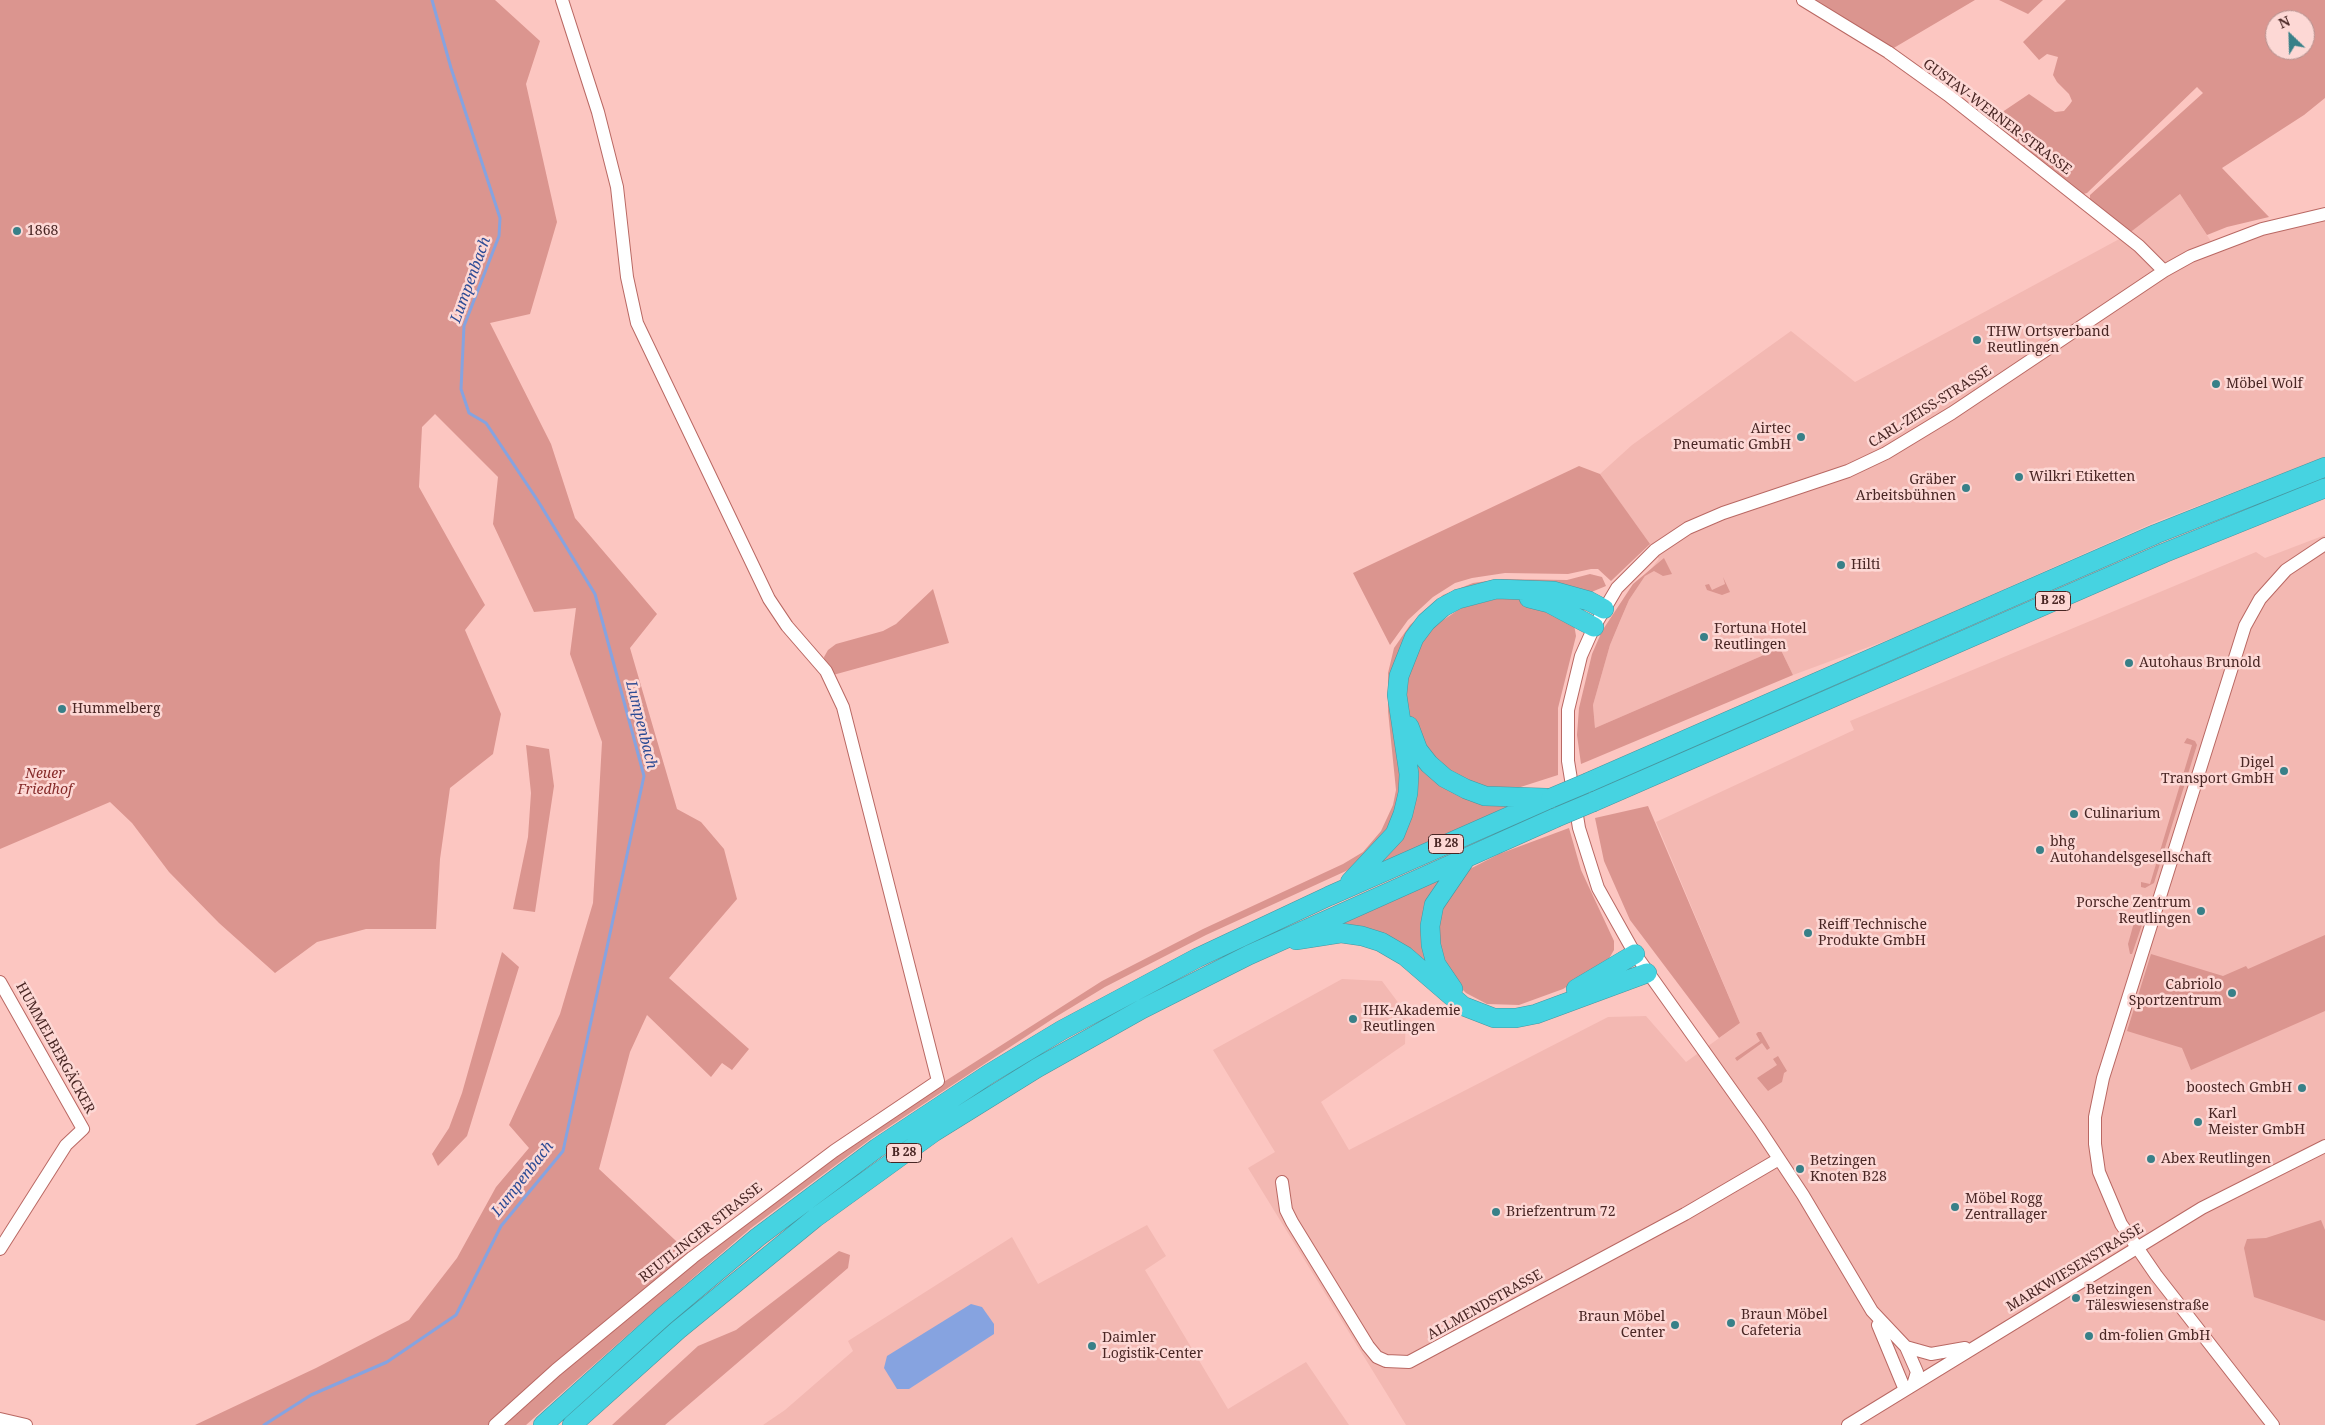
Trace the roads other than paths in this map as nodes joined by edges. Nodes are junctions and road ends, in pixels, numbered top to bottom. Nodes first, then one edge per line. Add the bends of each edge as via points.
1 (562, 0) edge
2 (1803, 0) edge
3 (2325, 214) edge
4 (2164, 271) junction
5 (2325, 467) edge
6 (2325, 488) edge
7 (2325, 544) edge
8 (1604, 609) junction
9 (1594, 627) junction
10 (1551, 798) junction
11 (1466, 858) junction
12 (1342, 890) junction
13 (1278, 942) junction
14 (1635, 954) junction
15 (1647, 973) junction
16 (0, 982) edge
17 (2325, 1146) edge
18 (1779, 1159) junction
19 (1282, 1182) dead end
20 (2137, 1248) junction
21 (0, 1249) edge
22 (1872, 1311) junction
23 (1906, 1347) junction
24 (1973, 1348) junction
25 (1909, 1387) junction
26 (0, 1419) edge
27 (26, 1425) edge
28 (495, 1425) edge
29 (543, 1425) edge
30 (572, 1425) edge
31 (1848, 1425) edge
32 (2273, 1425) edge

1 - 28 street, REUTLINGER STRASSE via 598,112 617,186 637,323 768,599 826,671 843,706 938,1080 834,1151 693,1257 563,1364
2 - 4 street, GUSTAV-WERNER-STRASSE via 1888,52 1948,95 2124,235
3 - 4 street, CARL-ZEISS-STRASSE via 2233,238
4 - 8 street, CARL-ZEISS-STRASSE via 1952,413 1886,453 1688,528 1641,563 1617,588
5 - 10 highway, B 28, bridge via 2156,534
6 - 11 highway, B 28, bridge via 2164,553
7 - 20 street via 2286,570 2260,599 2245,626 2098,1098 2094,1131 2099,1172 2114,1211
8 - 9 street, CARL-ZEISS-STRASSE
8 - 12 highway via 1589,601 1552,591 1496,589 1458,599 1426,622 1414,638 1398,676 1397,695 1408,774 1403,814 1395,834
9 - 10 highway via 1549,603 1532,598 1513,595 1478,598 1446,612 1431,626 1418,641 1405,677 1403,695 1410,732 1418,750 1445,778 1485,796
9 - 14 street via 1573,684 1568,710 1568,761 1578,828 1590,869
10 - 12 highway, B 28
11 - 13 highway, B 28
11 - 14 highway via 1434,905 1430,926 1436,964 1452,988 1468,1000 1494,1010 1532,1008 1585,985
12 - 29 highway, B 28 via 1133,991 1027,1051 936,1108 850,1167 738,1253
13 - 15 highway via 1341,933 1372,939 1398,951 1463,1006 1494,1018 1536,1014
13 - 30 highway, B 28 via 1116,1023 934,1132 771,1252
14 - 15 street
15 - 18 street
16 - 21 street, HUMMELBERGÄCKER via 83,1128 66,1145
17 - 20 street, MARKWIESENSTRASSE via 2202,1208
18 - 19 street, ALLMENDSTRASSE via 1424,1356 1396,1363 1377,1356 1361,1336 1292,1222 1286,1210
18 - 22 street
20 - 24 street, MARKWIESENSTRASSE
20 - 32 street
22 - 23 street
22 - 25 street
23 - 24 street via 1931,1354
23 - 25 street via 1916,1365 1917,1377
24 - 25 street, MARKWIESENSTRASSE
25 - 31 street, MARKWIESENSTRASSE
26 - 27 street

